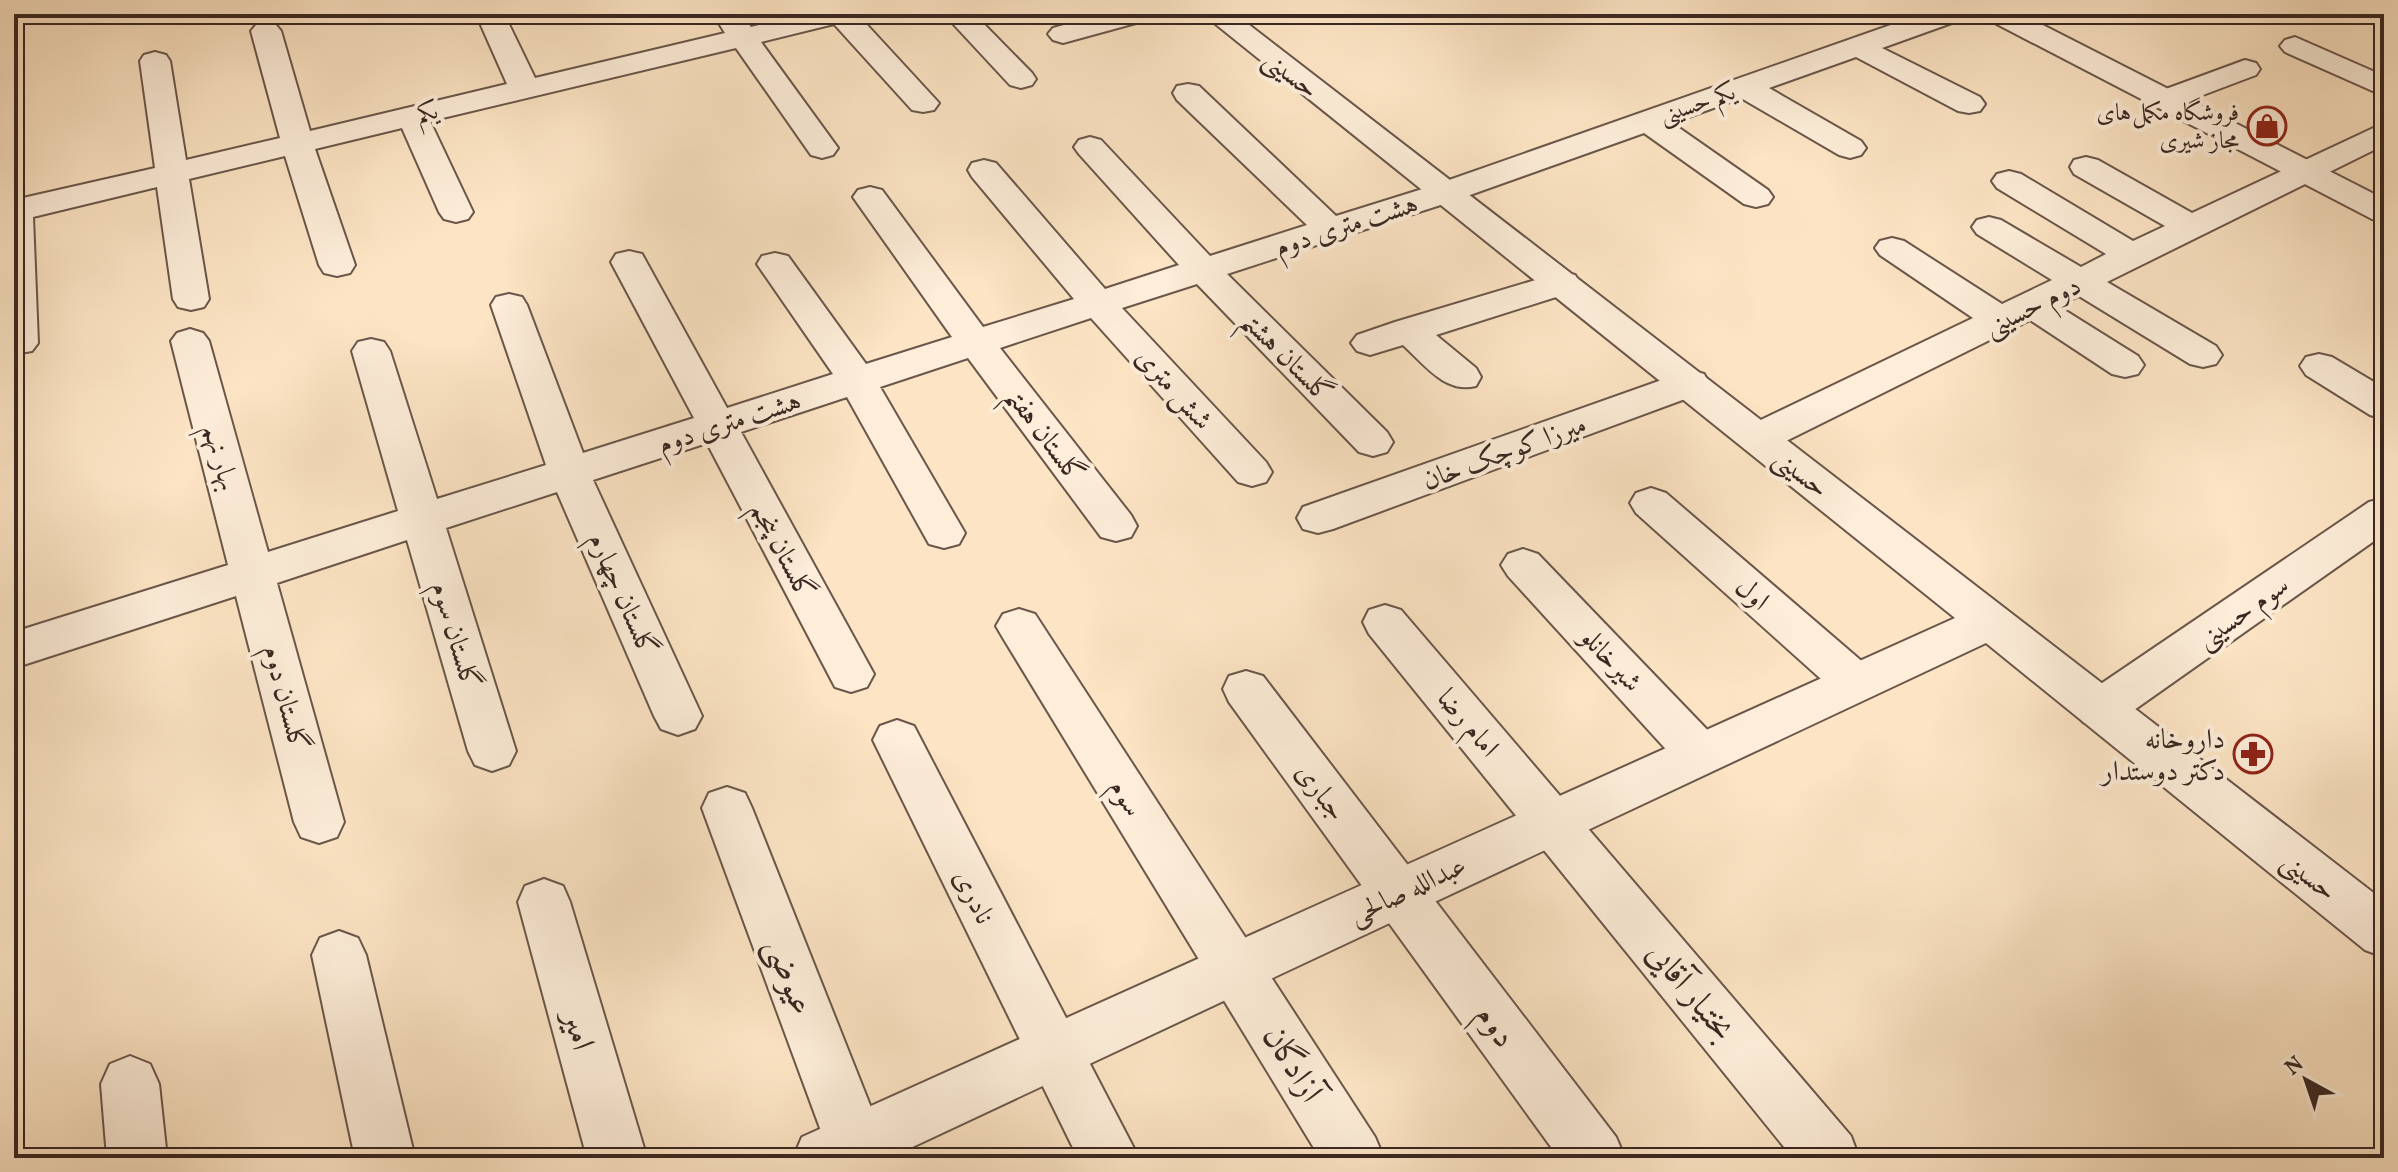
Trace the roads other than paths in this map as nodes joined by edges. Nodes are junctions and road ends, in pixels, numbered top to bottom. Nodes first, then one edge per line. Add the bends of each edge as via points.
1 (490, 14) edge
2 (840, 14) edge
3 (958, 14) edge
4 (1137, 14) edge
5 (1217, 14) edge
6 (1950, 14) edge
7 (1999, 14) edge
8 (734, 26) edge
9 (266, 31) dead end
10 (1063, 34) dead end
11 (2295, 46) dead end
12 (1858, 47) junction
13 (2345, 53) dead end
14 (2384, 56) edge
15 (155, 61) dead end
16 (2245, 69) dead end
17 (1021, 79) dead end
18 (1744, 87) junction
19 (2384, 87) edge
20 (525, 89) junction
21 (1188, 93) dead end
22 (2166, 100) junction
23 (923, 103) dead end
24 (1969, 104) dead end
25 (412, 116) junction
26 (1648, 121) junction
27 (2384, 133) edge
28 (297, 143) junction
29 (1090, 147) dead end
30 (822, 148) dead end
31 (1850, 148) dead end
32 (2086, 167) dead end
33 (984, 170) dead end
34 (2306, 172) junction
35 (171, 173) junction
36 (2009, 181) dead end
37 (1444, 193) junction
38 (870, 197) dead end
39 (1756, 197) dead end
40 (15, 211) edge
41 (456, 212) dead end
42 (2384, 212) edge
43 (1989, 227) dead end
44 (2191, 227) junction
45 (1330, 229) junction
46 (1892, 248) dead end
47 (2133, 256) junction
48 (629, 262) dead end
49 (775, 264) dead end
50 (337, 265) dead end
51 (1203, 270) junction
52 (2079, 282) junction
53 (1562, 283) junction
54 (191, 299) dead end
55 (1097, 303) junction
56 (509, 305) dead end
57 (2016, 313) junction
58 (1408, 330) junction
59 (190, 341) dead end
60 (975, 342) junction
61 (19, 343) dead end
62 (1370, 343) dead end
63 (371, 351) dead end
64 (2203, 355) dead end
65 (2125, 365) dead end
66 (2319, 366) dead end
67 (1462, 377) dead end
68 (857, 380) junction
69 (1690, 383) junction
70 (2384, 406) edge
71 (717, 425) junction
72 (1758, 438) junction
73 (1373, 442) dead end
74 (569, 472) junction
75 (1252, 472) dead end
76 (1651, 503) dead end
77 (2384, 513) edge
78 (1318, 518) dead end
79 (422, 519) junction
80 (1116, 526) dead end
81 (944, 533) dead end
82 (1523, 565) dead end
83 (255, 573) junction
84 (1991, 621) junction
85 (1385, 622) dead end
86 (1019, 626) dead end
87 (14, 650) edge
88 (851, 674) dead end
89 (1856, 683) junction
90 (1246, 689) dead end
91 (2100, 709) junction
92 (678, 716) dead end
93 (897, 740) dead end
94 (492, 751) dead end
95 (1700, 754) junction
96 (727, 808) dead end
97 (319, 822) dead end
98 (1553, 823) junction
99 (1399, 893) junction
100 (544, 902) dead end
101 (2384, 933) edge
102 (339, 955) dead end
103 (1234, 969) junction
104 (1053, 1052) junction
105 (130, 1084) dead end
106 (846, 1153) edge
107 (1830, 1157) edge
108 (137, 1158) edge
109 (385, 1158) edge
110 (617, 1158) edge
111 (1109, 1158) edge
112 (1354, 1158) edge
113 (1595, 1158) edge

1 - 20 street
2 - 8 street, یکم
2 - 23 street
3 - 17 street
4 - 10 street
5 - 37 street, حسینی
6 - 12 street, یکم حسینی
7 - 22 street
8 - 20 street, یکم
8 - 30 street
9 - 28 street
11 - 19 street
12 - 18 street, یکم حسینی
12 - 24 street
13 - 14 street via 2362,47
15 - 35 street
16 - 22 street
18 - 26 street, یکم حسینی
18 - 31 street
20 - 25 street, یکم
21 - 45 street
22 - 34 street
25 - 28 street, یکم
25 - 41 street
26 - 37 street, یکم حسینی
26 - 39 street
27 - 34 street, دوم حسینی
28 - 35 street, یکم
28 - 50 street
29 - 51 street, گلستان هشتم
32 - 44 street
33 - 55 street, شش متری
34 - 42 street
34 - 44 street, دوم حسینی
35 - 40 street, یکم
35 - 54 street
36 - 47 street
37 - 45 street, هشت متری دوم
37 - 53 street, حسینی
38 - 60 street, گلستان هفتم
40 - 61 street
43 - 52 street
44 - 47 street, دوم حسینی
45 - 51 street, هشت متری دوم
46 - 57 street
47 - 52 street, دوم حسینی
48 - 71 street, گلستان پنجم
49 - 68 street
51 - 55 street, هشت متری دوم
51 - 73 street, گلستان هشتم
52 - 57 street, دوم حسینی
52 - 64 street
53 - 58 street
53 - 69 street, حسینی
55 - 60 street, هشت متری دوم
55 - 75 street, شش متری
56 - 74 street, گلستان چهارم
57 - 65 street
57 - 72 street, دوم حسینی
58 - 62 street
58 - 67 street
59 - 83 street, بهار نهم
60 - 68 street, هشت متری دوم
60 - 80 street, گلستان هفتم
63 - 79 street, گلستان سوم
66 - 70 street
68 - 71 street, هشت متری دوم
68 - 81 street
69 - 72 street, حسینی
69 - 78 street, میرزا کوچک خان
71 - 74 street, هشت متری دوم
71 - 88 street, گلستان پنجم
72 - 84 street, حسینی
74 - 79 street, هشت متری دوم
74 - 92 street, گلستان چهارم
76 - 89 street, اول
77 - 91 street, سوم حسینی
79 - 83 street, هشت متری دوم
79 - 94 street, گلستان سوم
82 - 95 street, شیرخانلو
83 - 87 street, هشت متری دوم
83 - 97 street, گلستان دوم
84 - 89 street, عبدالله صالحی
84 - 91 street, حسینی
85 - 98 street, امام رضا
86 - 103 street, سوم
89 - 95 street, عبدالله صالحی
90 - 99 street, جباری
91 - 101 street, حسینی
93 - 104 street, نادری
95 - 98 street, عبدالله صالحی
96 - 106 street, عیوضی
98 - 99 street, عبدالله صالحی
98 - 107 street, بختیار آقایی
99 - 103 street, عبدالله صالحی
99 - 113 street, دوم
100 - 110 street, امیر
102 - 109 street
103 - 104 street, عبدالله صالحی
103 - 112 street, آزادگان
104 - 106 street, عبدالله صالحی
104 - 111 street, نادری
105 - 108 street

